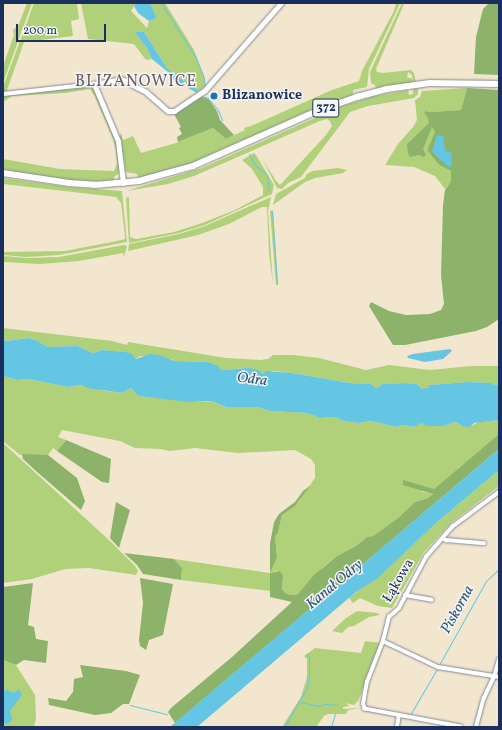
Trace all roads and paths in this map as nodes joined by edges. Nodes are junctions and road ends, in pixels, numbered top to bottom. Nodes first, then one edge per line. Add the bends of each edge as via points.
1 (281, 3) edge
2 (94, 84) junction
3 (499, 84) edge
4 (3, 94) edge
5 (3, 173) edge
6 (123, 183) junction
7 (499, 492) edge
8 (443, 538) junction
9 (484, 543) dead end
10 (405, 595) junction
11 (432, 600) dead end
12 (383, 641) junction
13 (499, 660) edge
14 (494, 677) junction
15 (499, 677) edge
16 (399, 715) junction
17 (397, 727) edge
18 (461, 727) edge
19 (476, 727) edge

1 - 2 street via 205,90 174,111 168,111 146,92 121,79
2 - 4 street
2 - 6 street via 117,137
3 - 6 main road, 372 via 449,82 413,85 371,93 342,101 188,168 154,178
5 - 6 main road, 372 via 69,183
7 - 8 street, Łąkowa via 452,527
8 - 9 street
8 - 10 street, Łąkowa via 426,557
10 - 11 street
10 - 12 street, Łąkowa via 399,608 389,617
12 - 14 street via 438,667
12 - 16 street, Łąkowa via 367,682 363,708
13 - 14 street
14 - 15 street
14 - 19 street via 484,698
16 - 17 street
16 - 18 street

